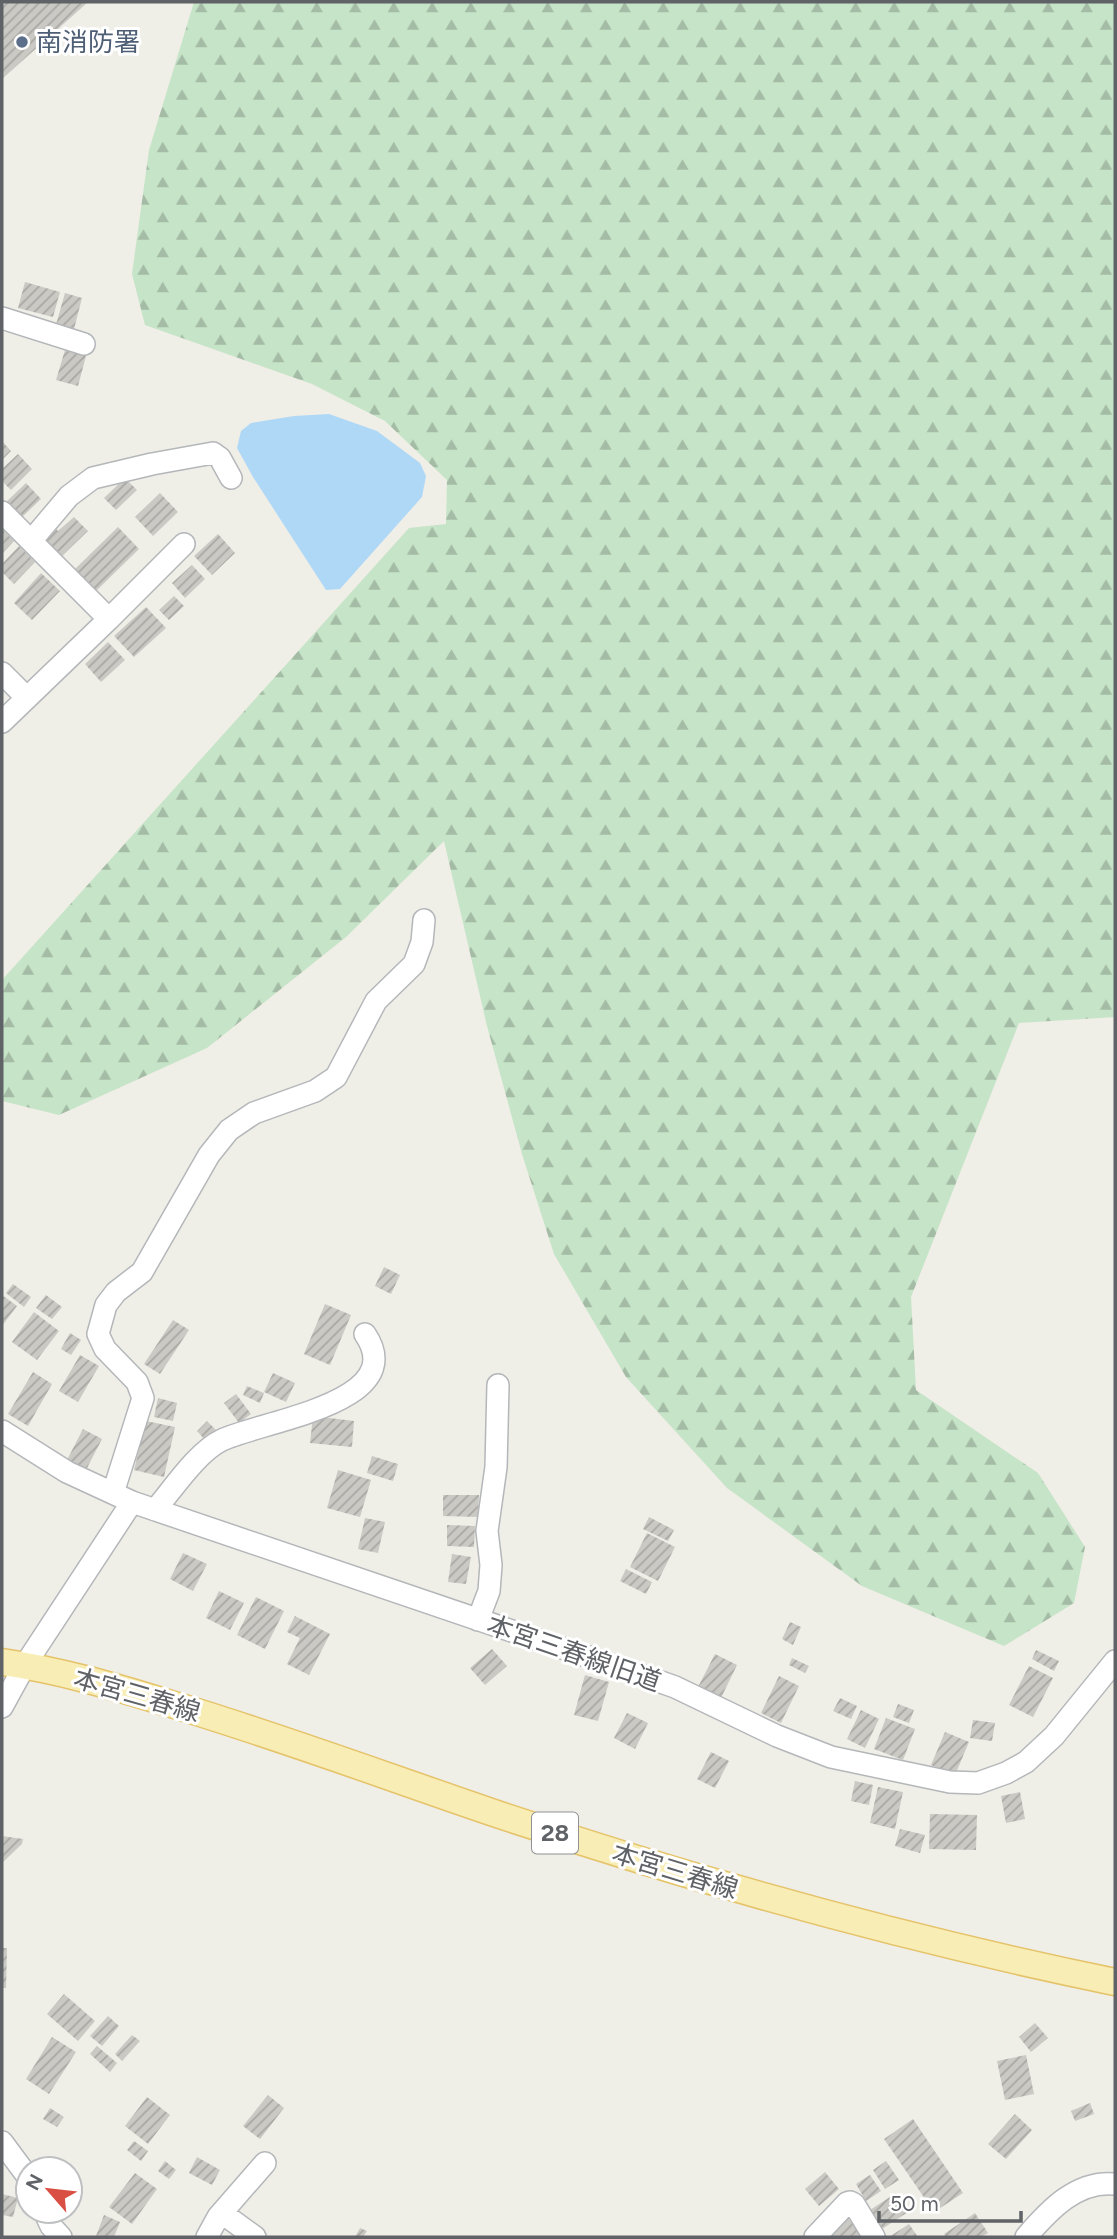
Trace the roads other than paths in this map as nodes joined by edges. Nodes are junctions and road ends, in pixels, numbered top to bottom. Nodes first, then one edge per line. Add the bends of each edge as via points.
1 (2, 318) edge
2 (85, 344) dead end
3 (231, 478) dead end
4 (2, 512) edge
5 (31, 541) junction
6 (184, 544) dead end
7 (109, 619) junction
8 (2, 673) edge
9 (27, 698) junction
10 (2, 722) edge
11 (424, 920) dead end
12 (365, 1334) dead end
13 (498, 1385) dead end
14 (2, 1432) edge
15 (123, 1498) junction
16 (155, 1510) junction
17 (478, 1620) junction
18 (1115, 1661) edge
19 (13, 1663) edge
20 (2, 1707) edge
21 (1115, 1982) edge
22 (2, 2142) edge
23 (14, 2158) edge
24 (265, 2163) dead end
25 (1115, 2184) edge
26 (222, 2213) junction
27 (207, 2237) edge
28 (256, 2237) edge
29 (815, 2237) edge
30 (874, 2237) edge
31 (1026, 2237) edge

1 - 2 street
3 - 5 street via 213,453 93,478 69,496
4 - 5 street
5 - 7 street
6 - 7 street
7 - 9 street
8 - 9 street
9 - 10 street
11 - 15 street via 414,964 376,1001 336,1077 315,1091 254,1113 229,1130 209,1155 142,1272 106,1305 98,1334 105,1349 137,1382 143,1398
12 - 16 street via 376,1355 363,1385 338,1400 222,1440 191,1467
13 - 17 street via 496,1467 487,1531 489,1591
14 - 15 street, 本宮三春線旧道 via 67,1472
15 - 16 street, 本宮三春線旧道
15 - 19 street
16 - 17 street, 本宮三春線旧道
17 - 18 street, 本宮三春線旧道 via 675,1687 831,1757 950,1782 978,1783 1026,1762 1054,1736
19 - 20 street
19 - 21 main road, 本宮三春線 / 28 via 219,1718 581,1842 738,1890 990,1956
22 - 23 street
24 - 26 street
25 - 31 street via 1083,2187 1060,2202
26 - 27 street
26 - 28 street
29 - 30 street via 850,2202

